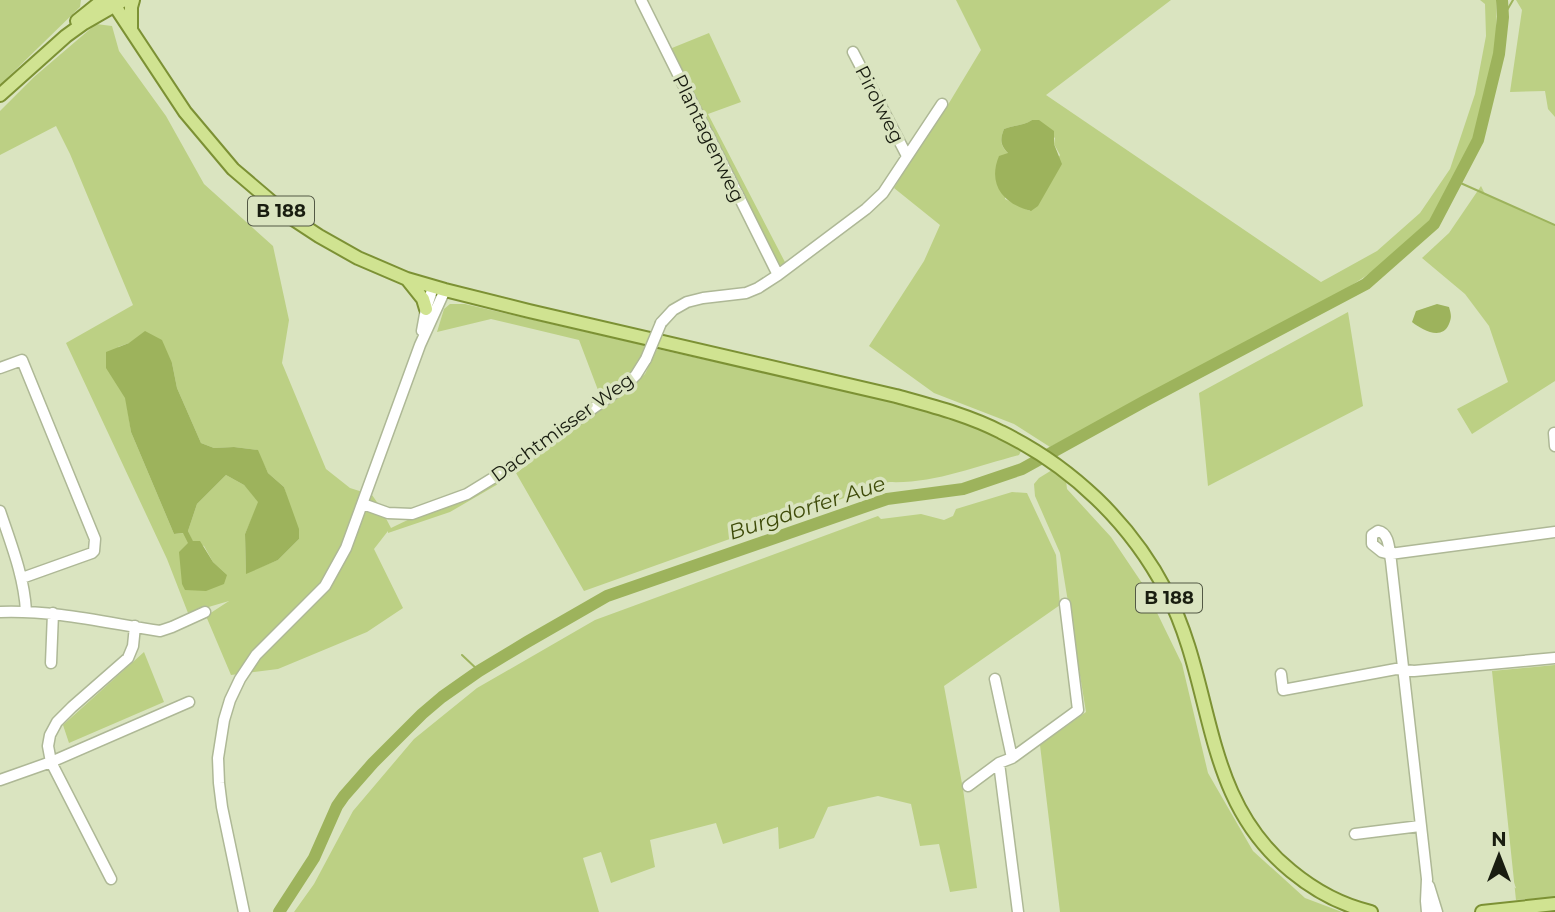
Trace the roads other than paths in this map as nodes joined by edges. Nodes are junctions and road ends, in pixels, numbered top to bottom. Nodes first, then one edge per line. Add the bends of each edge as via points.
1 (90, 0) edge
2 (133, 0) edge
3 (641, 0) edge
4 (113, 1) edge
5 (80, 17) junction
6 (131, 29) junction
7 (48, 51) junction
8 (853, 52) dead end
9 (0, 95) edge
10 (942, 104) dead end
11 (906, 156) junction
12 (778, 275) junction
13 (407, 279) junction
14 (439, 288) junction
15 (426, 309) junction
16 (420, 345) junction
17 (0, 368) edge
18 (1554, 433) edge
19 (1555, 446) edge
20 (363, 504) junction
21 (0, 511) edge
22 (1555, 532) edge
23 (22, 578) junction
24 (1065, 604) dead end
25 (26, 611) junction
26 (0, 612) edge
27 (205, 612) dead end
28 (53, 614) junction
29 (135, 626) junction
30 (1555, 657) edge
31 (51, 663) dead end
32 (1403, 670) junction
33 (1281, 674) dead end
34 (995, 679) dead end
35 (189, 702) dead end
36 (1012, 758) junction
37 (51, 762) junction
38 (999, 763) junction
39 (0, 780) edge
40 (968, 786) dead end
41 (1420, 826) junction
42 (1355, 834) dead end
43 (111, 879) dead end
44 (1427, 882) junction
45 (1555, 904) edge
46 (244, 912) edge
47 (1018, 912) edge
48 (1371, 912) edge
49 (1427, 912) edge
50 (1437, 912) edge
51 (1482, 912) edge

1 - 5 main road
2 - 6 main road
3 - 12 street, Plantagenweg
4 - 5 main road
4 - 6 main road, B 188
4 - 7 main road
5 - 7 main road
6 - 13 main road, B 188 via 186,112 233,169 319,236
7 - 9 main road
8 - 11 street, Pirolweg
10 - 11 street, Dachtmisser Weg
11 - 12 street, Dachtmisser Weg via 866,209
12 - 20 street, Dachtmisser Weg, bridge via 746,293 703,298 673,310 626,385 467,494 412,514 387,513
13 - 14 main road, B 188
13 - 15 main road via 424,299
14 - 15 street
14 - 16 street
14 - 48 main road, B 188 via 909,399 965,416 1032,448 1065,471 1116,519 1166,591 1189,645 1226,782 1252,829 1299,877 1334,898
15 - 16 street
16 - 20 street
17 - 23 street via 22,360 95,539 92,553
18 - 19 street
20 - 46 street via 325,586 256,655 240,679 224,720 219,783
21 - 23 street
22 - 32 street via 1390,554
23 - 25 street
24 - 36 street via 1079,710
25 - 26 street
25 - 28 street
27 - 29 street via 160,631
28 - 29 street
28 - 31 street
29 - 37 street via 128,658 57,722 48,746
30 - 32 street
32 - 33 street via 1283,690
32 - 41 street
34 - 36 street
35 - 37 street
36 - 38 street
37 - 39 street
37 - 43 street
38 - 40 street
38 - 47 street
41 - 42 street
41 - 44 street
44 - 49 street
44 - 50 street
45 - 51 main road

